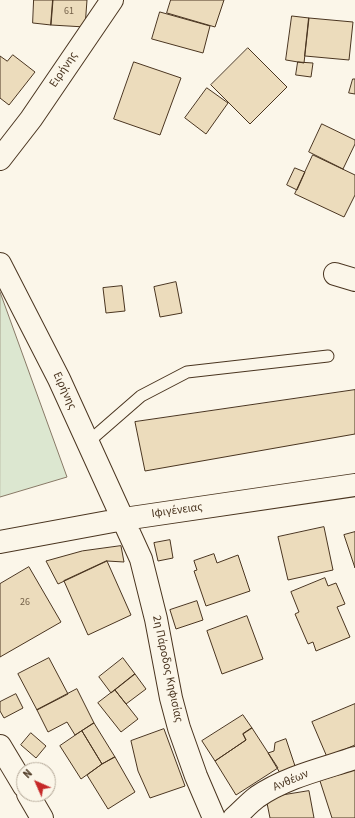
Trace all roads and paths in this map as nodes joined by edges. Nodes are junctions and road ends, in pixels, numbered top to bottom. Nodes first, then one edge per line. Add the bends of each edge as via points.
1 (112, 0) edge
2 (0, 159) edge
3 (0, 264) edge
4 (328, 356) dead end
5 (87, 443) junction
6 (355, 485) edge
7 (124, 519) junction
8 (0, 542) edge
9 (2, 755) edge
10 (355, 758) edge
11 (16, 775) edge
12 (33, 802) edge
13 (42, 818) edge
14 (214, 818) edge
15 (234, 818) edge

1 - 2 street, Ειρήνης via 31,119
3 - 5 street, Ειρήνης via 59,379
4 - 5 lane via 187,372 141,396
5 - 7 street, Ειρήνης
6 - 7 street, Ιφιγένειας
7 - 8 street, Ιφιγένειας
7 - 14 street, 2η Πάροδος Κηφισίας via 146,576 166,678 179,728
9 - 11 street
10 - 15 street, Ανθέων via 278,785 257,797
12 - 13 street

